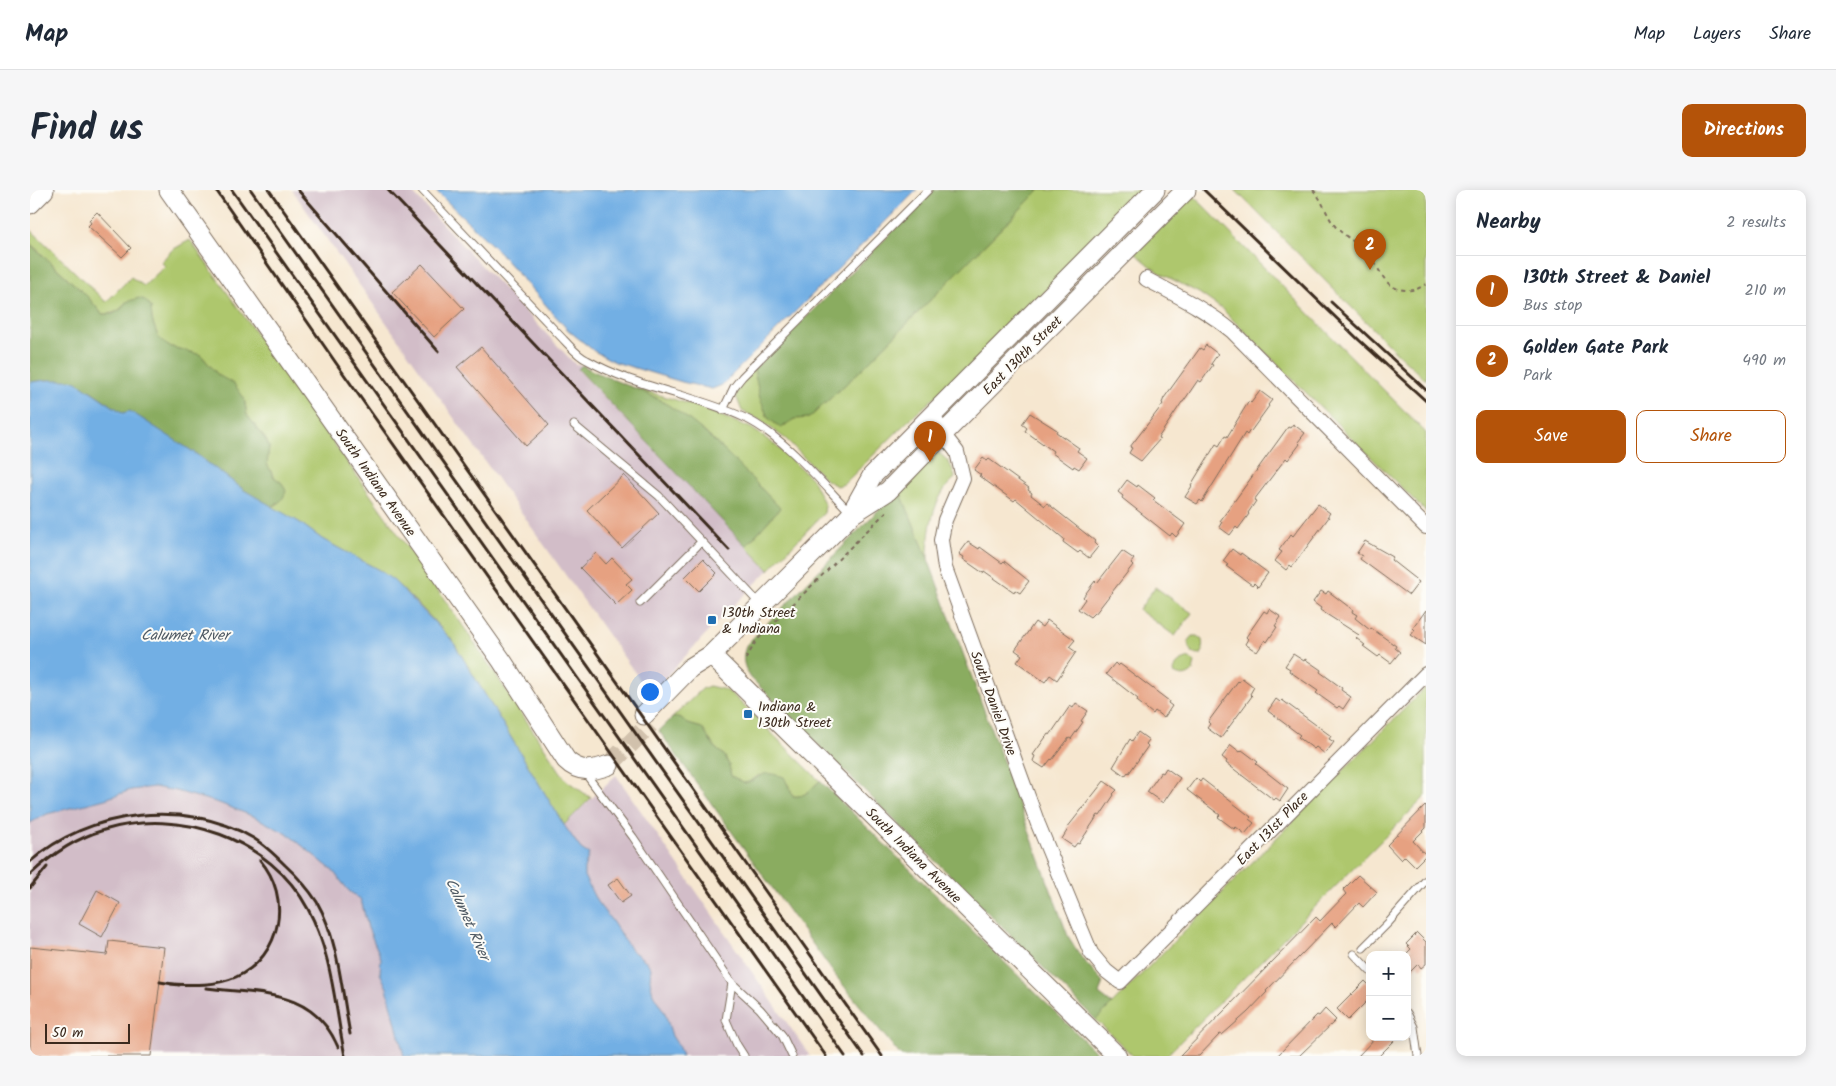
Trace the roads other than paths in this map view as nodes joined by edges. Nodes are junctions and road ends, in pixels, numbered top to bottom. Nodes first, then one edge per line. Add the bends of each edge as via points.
1 (44, 190) edge
2 (169, 190) edge
3 (422, 190) edge
4 (928, 190) edge
5 (1156, 190) edge
6 (1186, 190) edge
7 (30, 204) edge
8 (1146, 279) dead end
9 (723, 410) junction
10 (933, 414) junction
11 (574, 425) dead end
12 (943, 434) junction
13 (852, 514) junction
14 (1426, 527) edge
15 (701, 542) junction
16 (640, 603) dead end
17 (761, 605) junction
18 (711, 655) junction
19 (1426, 674) edge
20 (647, 719) tunnel mouth
21 (606, 760) tunnel mouth
22 (584, 770) junction
23 (1426, 880) edge
24 (1363, 948) dead end
25 (1354, 954) dead end
26 (1366, 966) edge
27 (1120, 982) joint
28 (732, 983) junction
29 (1411, 1021) edge
30 (744, 1056) edge
31 (792, 1056) edge
32 (1117, 1056) edge
33 (1418, 1056) edge

1 - 7 main road
2 - 22 main road, South Indiana Avenue via 497,653 566,760 571,766
3 - 9 lane via 585,360 640,383
4 - 9 lane via 742,377
5 - 10 main road, East 130th Street
6 - 12 main road, East 130th Street
8 - 14 street via 1204,310 1233,332
9 - 13 lane via 767,432 799,459
10 - 12 street, South Daniel Drive
10 - 13 main road, East 130th Street via 872,476
11 - 15 lane via 659,496
12 - 13 main road, East 130th Street via 888,491
12 - 27 street, South Daniel Drive via 957,452 963,478 945,520 941,540 945,568 1038,824 1091,953
13 - 17 main road, East 130th Street
15 - 16 lane
15 - 17 lane
17 - 18 main road, East 130th Street
18 - 20 main road, East 130th Street via 698,676
18 - 32 main road, South Indiana Avenue
19 - 27 street, East 131st Place
21 - 22 main road via 596,770
22 - 28 lane via 633,836
23 - 24 lane
25 - 26 lane
28 - 30 lane via 726,1020
28 - 31 lane via 782,1035
29 - 33 lane

